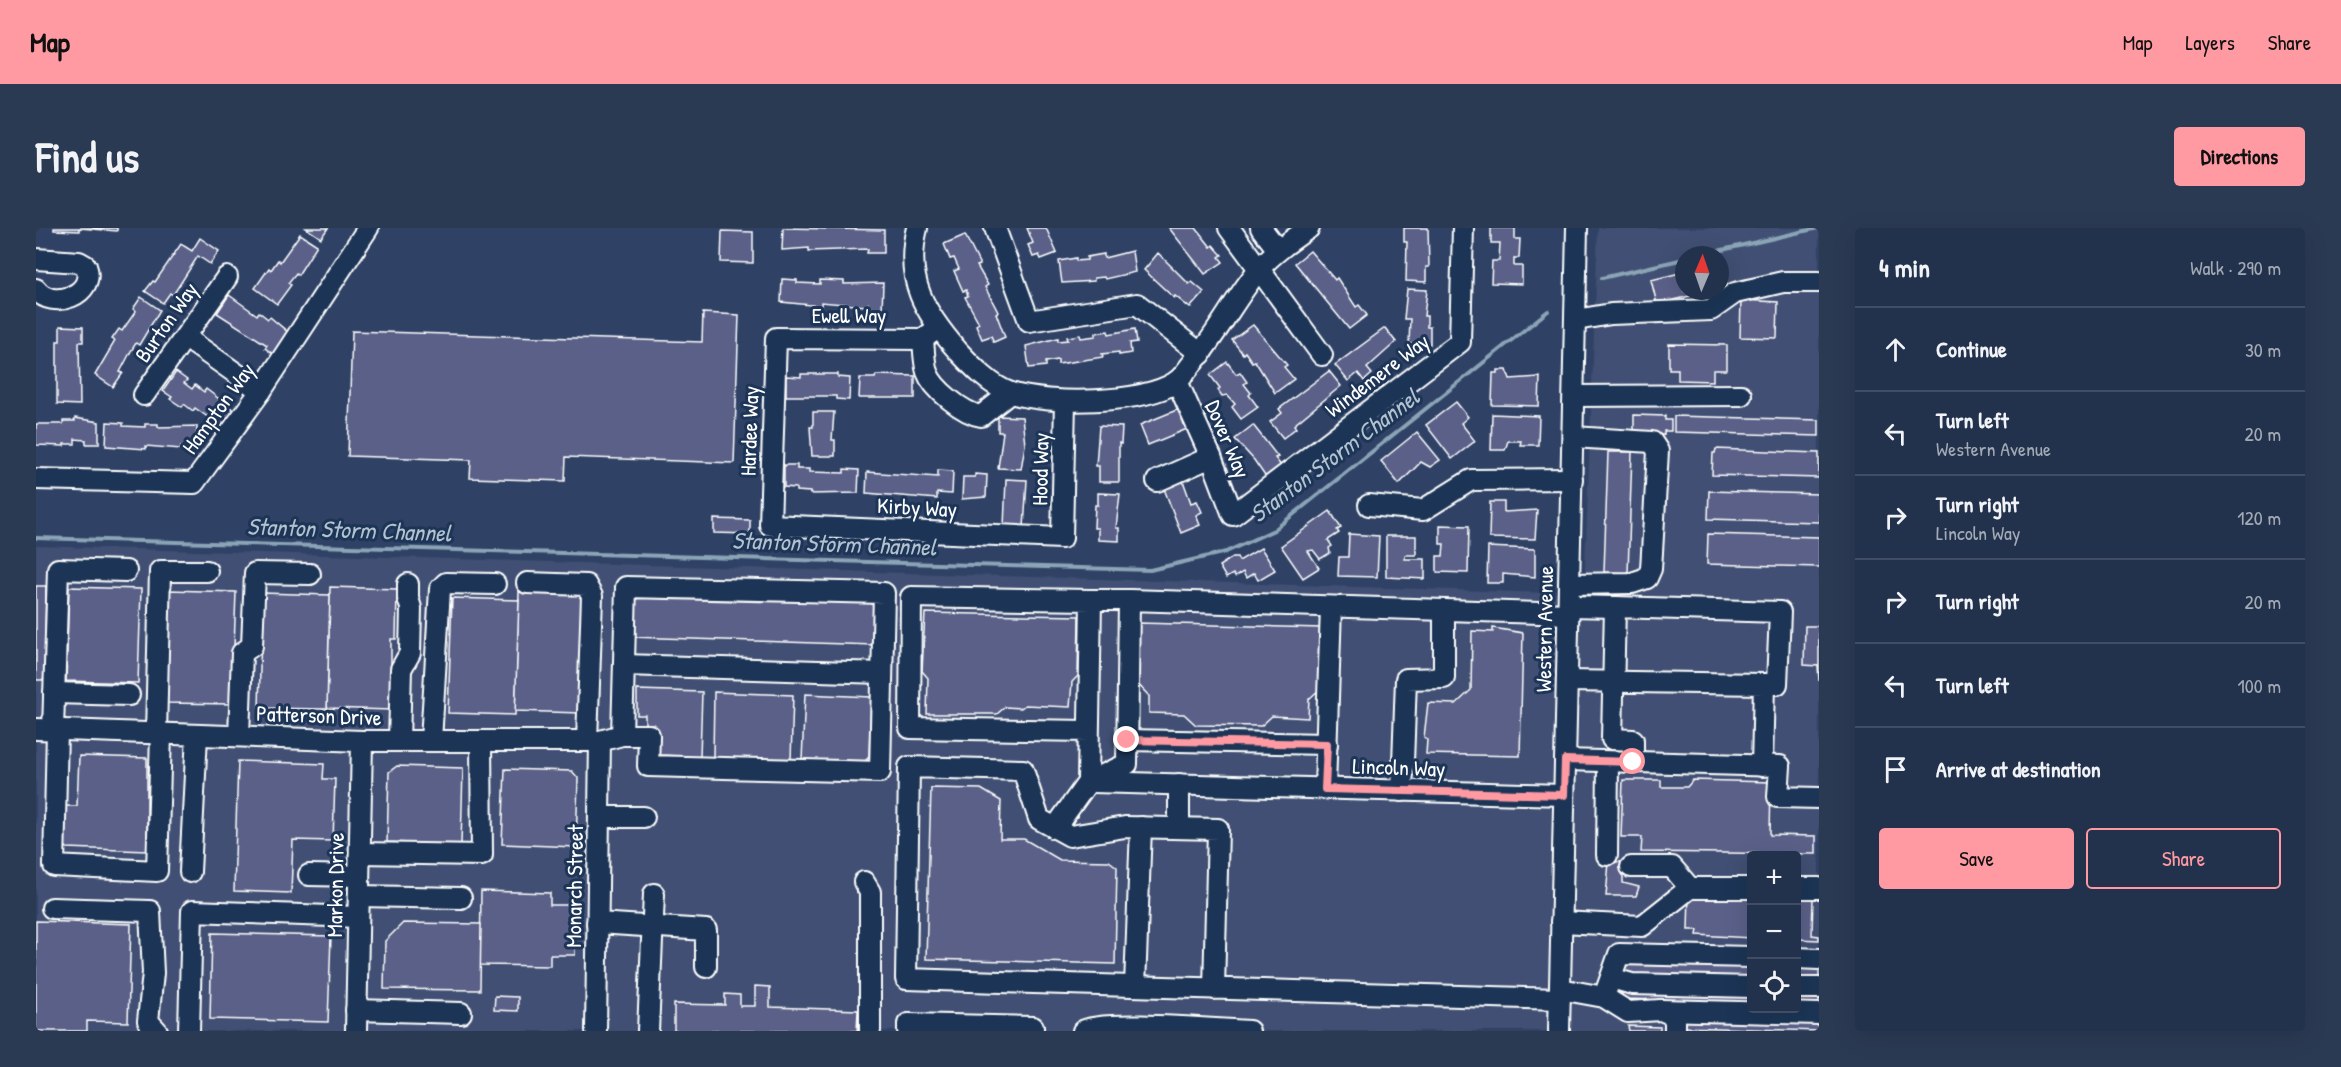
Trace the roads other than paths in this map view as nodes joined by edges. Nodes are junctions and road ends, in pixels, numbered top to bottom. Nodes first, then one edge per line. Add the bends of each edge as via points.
1 (368, 228) edge
2 (917, 228) edge
3 (995, 228) edge
4 (1229, 228) edge
5 (1261, 228) edge
6 (1309, 228) edge
7 (1463, 228) edge
8 (1577, 228) edge
9 (1278, 250) junction
10 (36, 259) edge
11 (1260, 268) junction
12 (227, 277) dead end
13 (1819, 282) edge
14 (36, 288) edge
15 (1576, 320) junction
16 (930, 333) junction
17 (186, 338) junction
18 (776, 339) joint
19 (1201, 354) junction
20 (1322, 355) dead end
21 (1177, 381) junction
22 (261, 391) junction
23 (1010, 393) junction
24 (144, 395) dead end
25 (1574, 396) junction
26 (1741, 396) dead end
27 (1065, 401) junction
28 (1573, 437) junction
29 (1211, 457) junction
30 (36, 479) edge
31 (1572, 479) junction
32 (1157, 481) dead end
33 (1369, 505) dead end
34 (1233, 515) joint
35 (770, 525) joint
36 (1062, 538) joint
37 (126, 571) dead end
38 (207, 571) dead end
39 (310, 574) dead end
40 (528, 583) dead end
41 (408, 584) dead end
42 (495, 584) dead end
43 (1570, 584) junction
44 (1091, 600) junction
45 (1129, 600) junction
46 (1331, 607) junction
47 (1615, 607) junction
48 (1444, 610) junction
49 (1569, 610) junction
50 (624, 666) junction
51 (882, 673) junction
52 (1567, 681) junction
53 (1613, 681) junction
54 (1764, 684) junction
55 (54, 693) junction
56 (129, 695) dead end
57 (49, 730) edge
58 (1088, 731) junction
59 (159, 734) junction
60 (197, 735) junction
61 (622, 735) junction
62 (239, 736) junction
63 (1127, 740) junction
64 (362, 741) junction
65 (399, 741) junction
66 (431, 741) junction
67 (481, 741) junction
68 (593, 741) junction
69 (1327, 744) junction
70 (1565, 760) junction
71 (1608, 762) junction
72 (1633, 762) junction
73 (1762, 766) junction
74 (1088, 782) junction
75 (1179, 784) junction
76 (1325, 789) junction
77 (1402, 791) junction
78 (1564, 795) junction
79 (1819, 798) edge
80 (599, 817) junction
81 (644, 817) dead end
82 (1141, 827) junction
83 (1055, 828) junction
84 (1179, 828) junction
85 (360, 853) junction
86 (1607, 855) dead end
87 (1631, 867) dead end
88 (190, 872) dead end
89 (309, 875) dead end
90 (359, 876) junction
91 (864, 882) dead end
92 (1690, 888) junction
93 (1747, 888) edge
94 (1801, 888) edge
95 (1819, 888) edge
96 (654, 894) dead end
97 (359, 897) junction
98 (462, 898) dead end
99 (52, 908) dead end
100 (358, 917) junction
101 (1561, 922) junction
102 (597, 923) junction
103 (652, 925) junction
104 (1747, 957) edge
105 (1801, 958) edge
106 (1819, 959) edge
107 (706, 966) dead end
108 (1611, 978) junction
109 (1135, 986) junction
110 (1747, 987) edge
111 (1801, 988) edge
112 (1819, 988) edge
113 (1214, 989) junction
114 (1560, 994) junction
115 (1604, 997) junction
116 (356, 1010) junction
117 (1661, 1010) junction
118 (461, 1013) dead end
119 (1819, 1014) edge
120 (157, 1031) edge
121 (189, 1031) edge
122 (356, 1031) edge
123 (596, 1031) edge
124 (648, 1031) edge
125 (870, 1031) edge
126 (908, 1031) edge
127 (1033, 1031) edge
128 (1083, 1031) edge
129 (1249, 1031) edge
130 (1559, 1031) edge
131 (1675, 1031) edge

1 - 22 street, Hampton Way
2 - 16 street via 912,274
3 - 19 street via 1029,321 1137,304
4 - 11 street
5 - 9 street
6 - 9 street
7 - 34 street, Windemere Way via 1460,342
8 - 15 street, Western Avenue
9 - 11 street
10 - 14 street via 79,262 86,266 88,277 82,290 68,298 47,298
11 - 19 street
11 - 20 street
12 - 17 street, Burton Way
13 - 15 street via 1783,282 1735,292 1711,310 1611,314
15 - 25 street, Western Avenue
16 - 18 street, Ewell Way
16 - 23 street
16 - 23 street via 927,373 958,405 981,416
17 - 22 street
17 - 24 street, Burton Way
18 - 35 street, Hardee Way
19 - 21 street
21 - 27 street via 1137,396
21 - 29 street, Dover Way
22 - 30 street, Hampton Way via 194,483
23 - 27 street
25 - 26 street
25 - 28 street, Western Avenue
27 - 36 street, Hood Way
28 - 31 street, Western Avenue
28 - 43 street via 1652,442 1658,451 1651,569 1647,578 1632,583
29 - 32 street
29 - 34 street, Dover Way
31 - 33 street via 1471,480 1423,510
31 - 43 street, Western Avenue
35 - 36 street, Kirby Way
37 - 55 street via 58,569
38 - 59 street via 160,571
39 - 62 street via 255,573 252,646 242,653
40 - 68 street, Monarch Street via 586,585 592,596
41 - 65 street via 410,653 401,669
42 - 66 street via 446,583 440,589
43 - 49 street, Western Avenue
44 - 45 street
44 - 58 street
44 - 58 street via 912,597 910,728
45 - 46 street
45 - 63 street
46 - 48 street
46 - 69 street
47 - 49 street
47 - 53 street
47 - 54 street via 1780,612 1777,684
48 - 49 street
48 - 77 street via 1444,678 1406,679
49 - 52 street, Western Avenue
50 - 51 street
50 - 51 street via 626,587 884,593
50 - 61 street
51 - 61 street via 880,772 648,766 649,735
52 - 53 street
52 - 70 street, Western Avenue
53 - 54 street
53 - 72 street via 1612,739 1633,740
54 - 73 street
55 - 56 street
55 - 57 street
57 - 59 street, Patterson Drive
57 - 59 street via 54,866 157,871
58 - 74 street
59 - 60 street, Patterson Drive
60 - 62 street, Patterson Drive
60 - 88 street
61 - 68 street, Patterson Drive
62 - 64 street, Patterson Drive
63 - 69 street
63 - 74 street via 1127,764
64 - 65 street, Patterson Drive
64 - 85 street, Markon Drive
65 - 66 street, Patterson Drive
66 - 67 street, Patterson Drive
67 - 68 street, Patterson Drive
67 - 85 street via 482,855
68 - 80 street, Monarch Street
69 - 76 street
70 - 71 street
70 - 78 street, Western Avenue
71 - 72 street
71 - 86 street
72 - 73 street
73 - 79 street via 1780,766 1778,797
74 - 75 street, Lincoln Way
74 - 83 street
75 - 76 street, Lincoln Way
75 - 84 street
76 - 77 street, Lincoln Way
77 - 78 street, Lincoln Way
78 - 101 street, Western Avenue
80 - 81 street
80 - 102 street, Monarch Street
82 - 83 street via 1125,826 1070,836
82 - 84 street
82 - 109 street
83 - 109 street via 1040,819 1023,770 909,767 906,979
84 - 113 street via 1218,829
85 - 90 street, Markon Drive
87 - 92 street via 1672,867
89 - 90 street
90 - 97 street, Markon Drive
91 - 125 street via 870,892
92 - 93 street
92 - 101 street via 1642,926
94 - 95 street
96 - 103 street
97 - 98 street
97 - 100 street, Markon Drive
99 - 120 street via 150,911 153,973 148,1021
100 - 116 street, Markon Drive
100 - 121 street via 192,911
101 - 114 street, Western Avenue
102 - 103 street
102 - 123 street, Monarch Street
103 - 107 street via 706,930
103 - 124 street
104 - 108 street via 1619,954
105 - 106 street
108 - 110 street via 1632,984
108 - 115 street
109 - 113 street
111 - 112 street
113 - 114 street
114 - 115 street
114 - 130 street, Western Avenue
115 - 117 street via 1628,1012
116 - 118 street
116 - 122 street, Markon Drive
117 - 119 street
117 - 131 street via 1675,1016
126 - 127 street via 908,1024 1033,1027
128 - 129 street via 1089,1027 1116,1026

